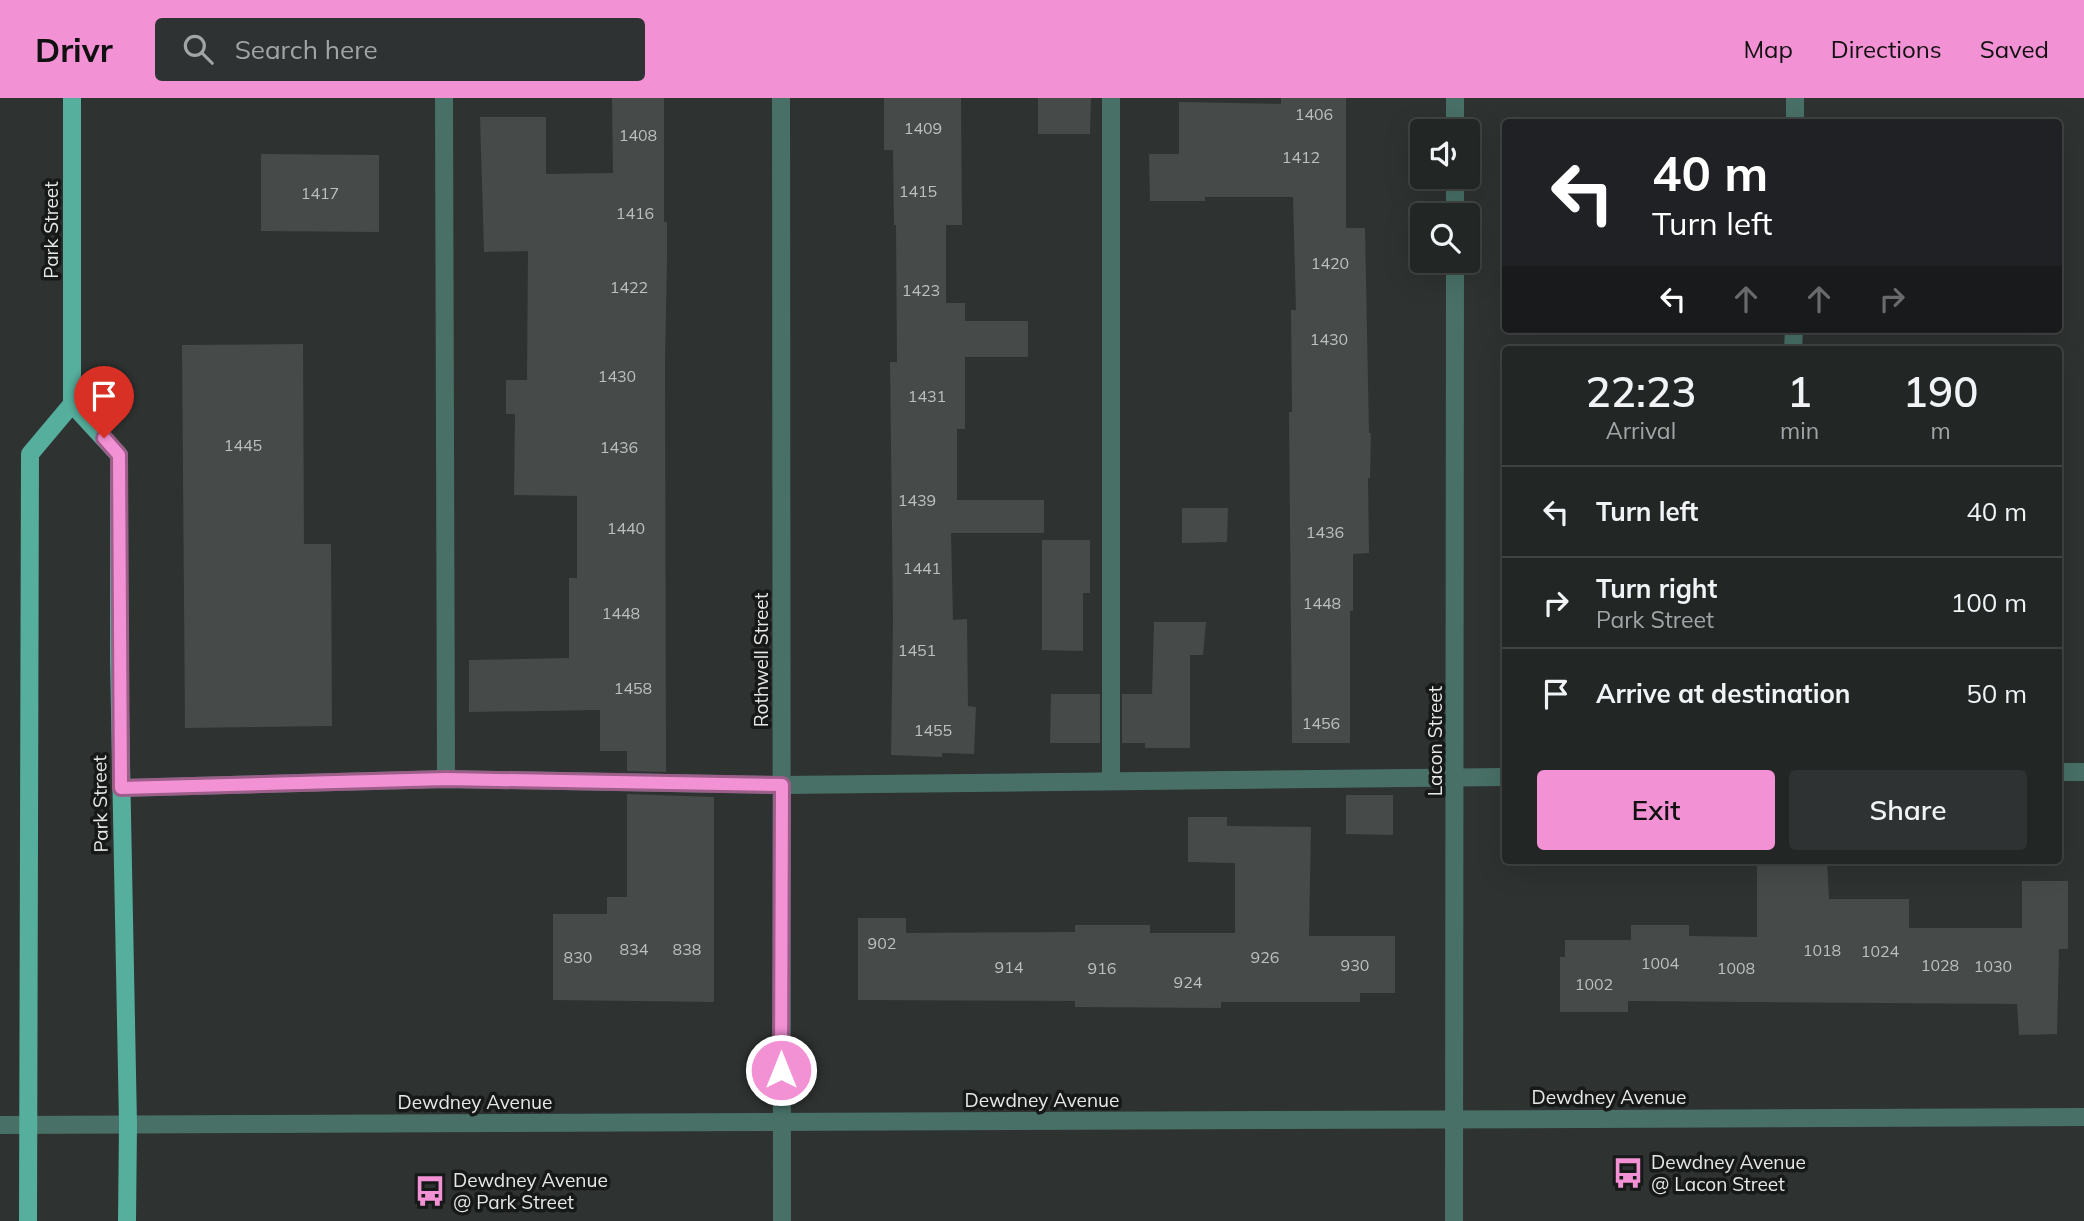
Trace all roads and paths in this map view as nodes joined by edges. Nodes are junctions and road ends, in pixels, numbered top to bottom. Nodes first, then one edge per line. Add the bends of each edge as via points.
1 (72, 98) edge
2 (444, 98) edge
3 (781, 98) edge
4 (1111, 98) edge
5 (1455, 98) edge
6 (1795, 98) edge
7 (1455, 119) edge
8 (1795, 119) edge
9 (1455, 273) edge
10 (72, 404) junction
11 (2062, 772) edge
12 (2084, 772) edge
13 (1502, 777) edge
14 (1456, 778) junction
15 (446, 779) junction
16 (1111, 781) junction
17 (782, 785) junction
18 (121, 788) junction
19 (2084, 1117) edge
20 (1453, 1119) junction
21 (781, 1122) junction
22 (128, 1124) junction
23 (0, 1125) edge
24 (27, 1125) junction
25 (28, 1221) edge
26 (127, 1221) edge
27 (782, 1221) edge
28 (1454, 1221) edge

1 - 10 main road, Park Street
2 - 15 street
3 - 17 street, Rothwell Street
4 - 16 street
5 - 7 street
6 - 8 street
9 - 14 street, Lacon Street
10 - 18 main road, Park Street via 119,455
10 - 24 main road via 30,454
11 - 12 street
13 - 14 street
14 - 16 street
14 - 20 street, Lacon Street
15 - 17 street
15 - 18 street
16 - 17 street
17 - 21 street, Rothwell Street
18 - 22 main road, Park Street
19 - 20 street, Dewdney Avenue
20 - 21 street, Dewdney Avenue
20 - 28 street, Lacon Street
21 - 22 street, Dewdney Avenue
21 - 27 street, Rothwell Street
22 - 24 street, Dewdney Avenue
22 - 26 main road, Park Street
23 - 24 street, Dewdney Avenue
24 - 25 main road

